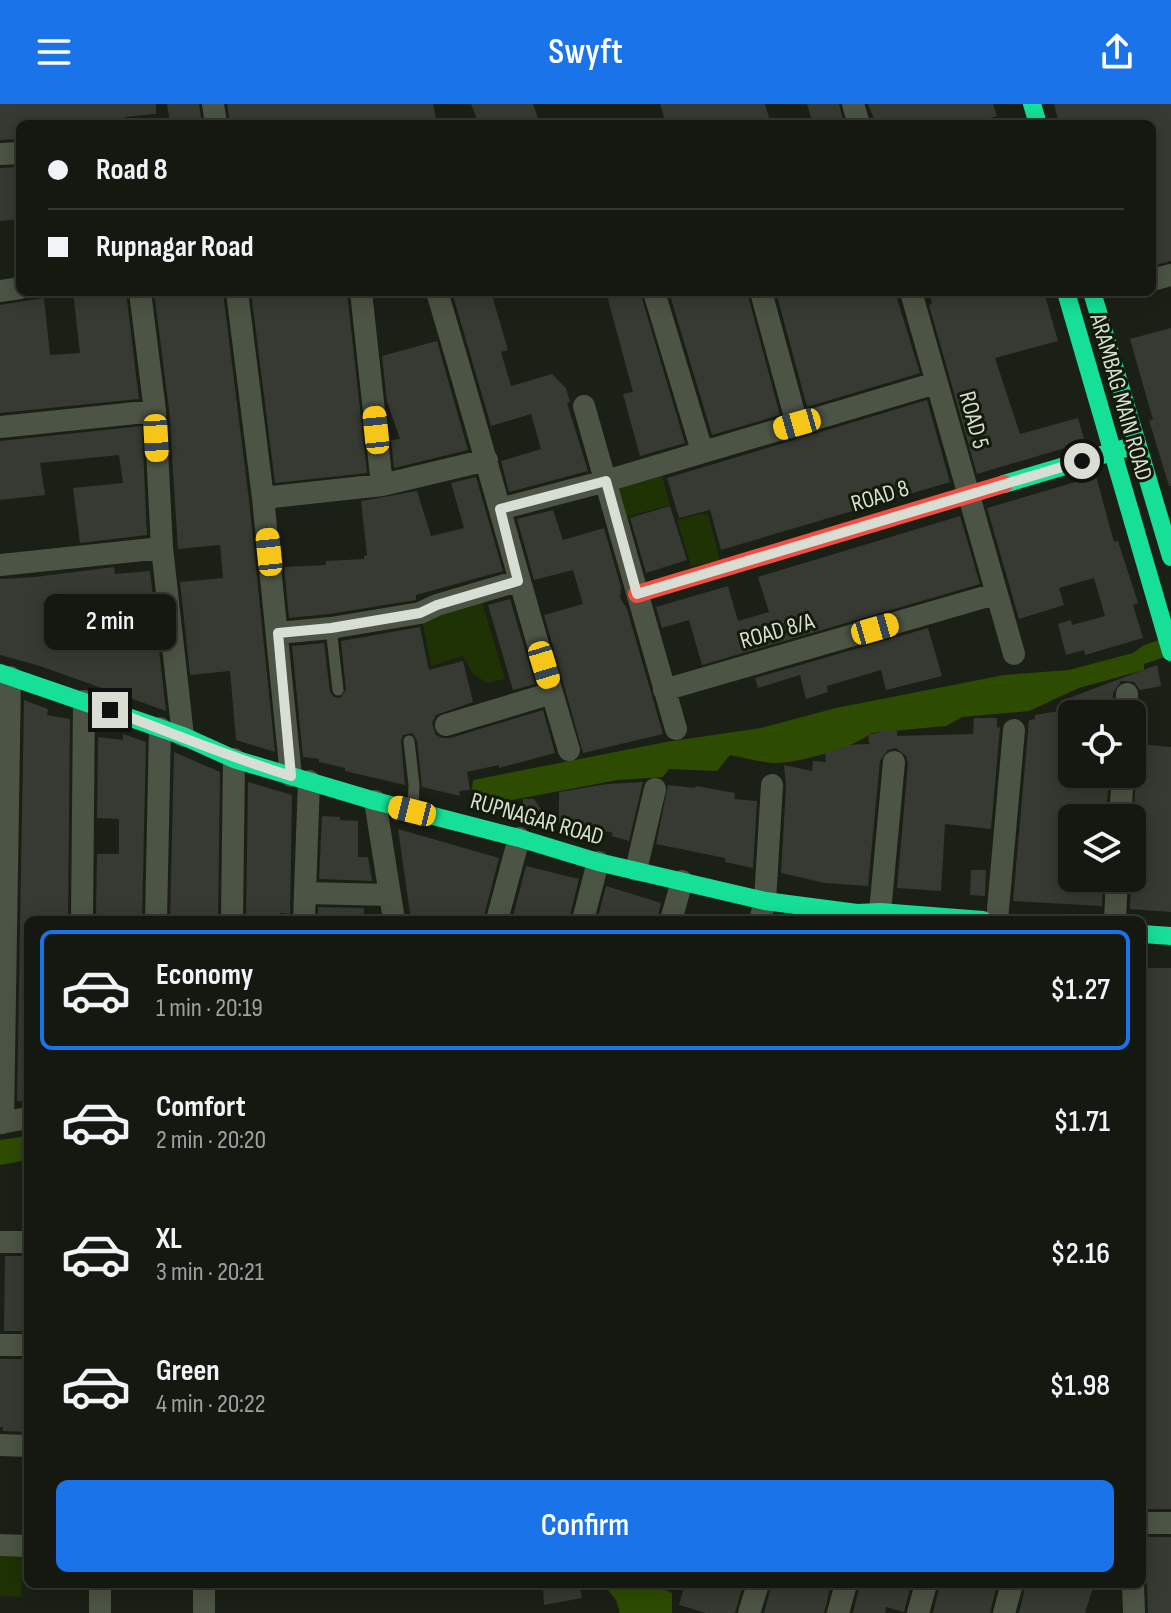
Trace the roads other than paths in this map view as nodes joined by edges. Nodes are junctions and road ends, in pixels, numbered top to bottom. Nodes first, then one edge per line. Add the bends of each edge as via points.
1 (141, 296) edge
2 (238, 296) edge
3 (361, 296) edge
4 (438, 296) edge
5 (655, 296) edge
6 (762, 296) edge
7 (912, 296) edge
8 (1099, 296) edge
9 (1068, 298) edge
10 (936, 383) junction
11 (584, 406) dead end
12 (155, 411) junction
13 (797, 424) junction
14 (0, 427) edge
15 (1136, 445) junction
16 (702, 451) junction
17 (1111, 452) junction
18 (487, 460) junction
19 (606, 481) junction
20 (382, 485) junction
21 (967, 495) junction
22 (263, 498) junction
23 (500, 509) junction
24 (162, 548) junction
25 (1171, 557) edge
26 (0, 565) edge
27 (518, 581) junction
28 (637, 594) junction
29 (995, 594) junction
30 (1167, 625) edge
31 (331, 628) junction
32 (278, 633) junction
33 (1171, 652) edge
34 (1014, 654) dead end
35 (5, 675) edge
36 (338, 690) dead end
37 (664, 690) junction
38 (552, 693) junction
39 (84, 701) junction
40 (446, 725) dead end
41 (160, 728) junction
42 (676, 729) dead end
43 (1014, 730) dead end
44 (183, 736) junction
45 (409, 741) dead end
46 (569, 750) dead end
47 (234, 759) junction
48 (894, 762) dead end
49 (300, 779) junction
50 (772, 785) dead end
51 (655, 789) dead end
52 (375, 801) junction
53 (412, 811) junction
54 (519, 838) junction
55 (598, 862) junction
56 (636, 870) junction
57 (682, 881) junction
58 (1116, 892) edge
59 (306, 893) junction
60 (390, 895) junction
61 (763, 910) edge
62 (880, 912) junction
63 (82, 916) edge
64 (156, 916) edge
65 (232, 916) edge
66 (304, 916) edge
67 (393, 916) edge
68 (498, 916) edge
69 (584, 916) edge
70 (672, 916) edge
71 (856, 916) edge
72 (932, 916) edge
73 (997, 916) edge
74 (1115, 916) edge
75 (1146, 934) edge
76 (1171, 936) edge
77 (24, 1119) edge
78 (2, 1123) edge
79 (0, 1242) edge
80 (24, 1242) edge
81 (0, 1345) edge
82 (24, 1345) edge
83 (0, 1445) edge
84 (24, 1446) edge
85 (1146, 1523) edge
86 (1171, 1523) edge
87 (0, 1545) edge
88 (24, 1546) edge
89 (100, 1588) edge
90 (204, 1588) edge
91 (757, 1588) edge
92 (845, 1588) edge
93 (925, 1588) edge
94 (1011, 1588) edge
95 (1133, 1588) edge
96 (100, 1613) edge
97 (204, 1613) edge
98 (749, 1613) edge
99 (838, 1613) edge
100 (918, 1613) edge
101 (1004, 1613) edge
102 (1134, 1613) edge

1 - 12 street
2 - 22 street
3 - 20 street
4 - 18 street
5 - 16 street
6 - 13 street
7 - 10 street, ROAD 5
8 - 15 street, ARAMBAG MAIN ROAD
9 - 17 street, ARAMBAG MAIN ROAD
10 - 13 street
10 - 21 street, ROAD 5
11 - 19 street
12 - 14 street
12 - 24 street
13 - 16 street
15 - 17 street, ROAD 8
15 - 25 street, ARAMBAG MAIN ROAD
16 - 19 street
17 - 21 street, ROAD 8
17 - 30 street, ARAMBAG MAIN ROAD
18 - 20 street
18 - 23 street
19 - 23 street
19 - 28 street
20 - 22 street
21 - 28 street, ROAD 8
21 - 29 street, ROAD 5
22 - 32 street
23 - 27 street
24 - 26 street
24 - 44 street
27 - 31 street via 420,613
27 - 38 street
28 - 37 street
29 - 34 street, ROAD 5
29 - 37 street, ROAD 8/A
30 - 33 street, ARAMBAG MAIN ROAD
31 - 32 street
31 - 36 lane
32 - 49 street
35 - 39 street, RUPNAGAR ROAD
35 - 78 street
37 - 42 street
38 - 40 street
38 - 46 street
39 - 41 street, RUPNAGAR ROAD
39 - 63 street
41 - 44 street, RUPNAGAR ROAD
41 - 64 street
43 - 73 street
44 - 47 street, RUPNAGAR ROAD
45 - 53 lane
47 - 49 street, RUPNAGAR ROAD
47 - 65 street
48 - 62 street
49 - 52 street, RUPNAGAR ROAD
49 - 59 street
50 - 61 street
51 - 56 street
52 - 53 street, RUPNAGAR ROAD
52 - 60 street
53 - 54 street, RUPNAGAR ROAD
54 - 55 street, RUPNAGAR ROAD
54 - 68 street
55 - 56 street, RUPNAGAR ROAD
55 - 69 street
56 - 57 street, RUPNAGAR ROAD
57 - 61 street, RUPNAGAR ROAD
57 - 70 street
58 - 74 street
59 - 60 street
59 - 66 street
60 - 67 street
61 - 71 street, RUPNAGAR ROAD
62 - 71 street, RUPNAGAR ROAD
62 - 72 street, RUPNAGAR ROAD
75 - 76 street
77 - 78 street
79 - 80 street
81 - 82 street
83 - 84 street
85 - 86 street
87 - 88 street
89 - 96 street
90 - 97 street
91 - 98 street
92 - 99 street
93 - 100 street
94 - 101 street
95 - 102 street

